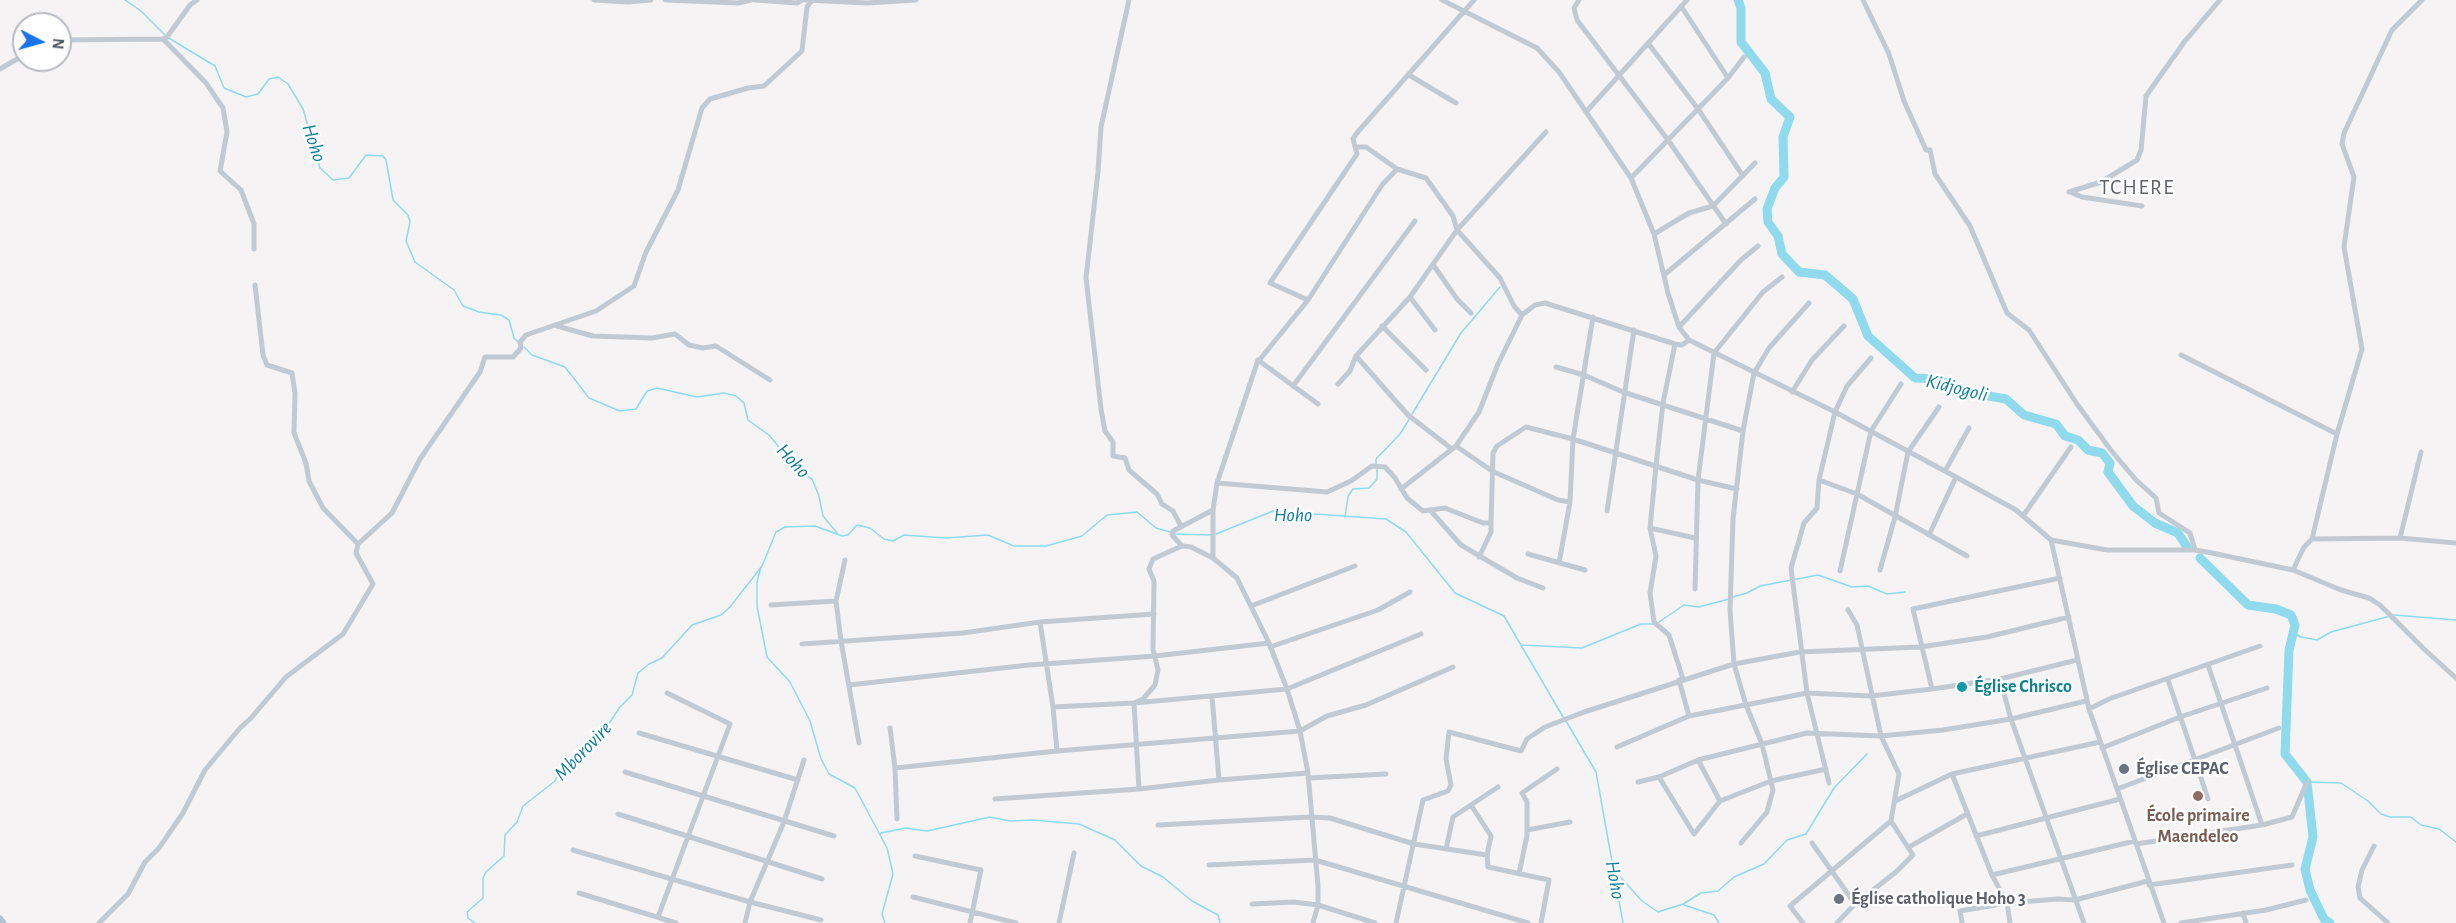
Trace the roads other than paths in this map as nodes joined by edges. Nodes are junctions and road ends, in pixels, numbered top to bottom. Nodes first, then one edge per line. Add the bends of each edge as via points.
1 (197, 0) edge
2 (594, 0) edge
3 (651, 0) edge
4 (665, 0) edge
5 (753, 0) edge
6 (804, 0) edge
7 (812, 0) edge
8 (888, 0) edge
9 (916, 0) edge
10 (1129, 0) edge
11 (1442, 0) edge
12 (1474, 0) edge
13 (1579, 0) edge
14 (1687, 0) edge
15 (1863, 0) edge
16 (2220, 0) edge
17 (2421, 0) edge
18 (1681, 6) junction
19 (1464, 10) junction
20 (163, 39) junction
21 (72, 40) edge
22 (1648, 43) junction
23 (1744, 57) dead end
24 (1409, 75) junction
25 (1619, 75) junction
26 (1728, 78) junction
27 (1456, 103) dead end
28 (1698, 109) junction
29 (1586, 112) junction
30 (1545, 132) dead end
31 (1668, 140) junction
32 (1356, 147) junction
33 (1755, 163) dead end
34 (1397, 169) junction
35 (1743, 176) junction
36 (1631, 178) junction
37 (1755, 199) dead end
38 (1713, 206) junction
39 (2142, 206) dead end
40 (1415, 221) dead end
41 (1726, 224) junction
42 (1457, 230) junction
43 (1654, 234) junction
44 (1758, 246) dead end
45 (254, 249) dead end
46 (1434, 266) junction
47 (1664, 274) junction
48 (1782, 277) dead end
49 (255, 285) dead end
50 (1410, 297) junction
51 (1308, 300) junction
52 (1809, 303) dead end
53 (1471, 313) dead end
54 (1522, 315) junction
55 (1593, 317) junction
56 (555, 325) junction
57 (1844, 326) dead end
58 (1382, 327) junction
59 (1679, 327) junction
60 (1435, 330) dead end
61 (1634, 330) junction
62 (1689, 340) junction
63 (1675, 344) junction
64 (1714, 353) junction
65 (2181, 355) dead end
66 (1356, 356) junction
67 (1871, 358) dead end
68 (1258, 360) junction
69 (1556, 367) dead end
70 (1426, 370) dead end
71 (1754, 373) junction
72 (1584, 375) junction
73 (770, 380) dead end
74 (1338, 384) dead end
75 (1901, 384) dead end
76 (1293, 386) junction
77 (1623, 392) junction
78 (1792, 392) junction
79 (1663, 403) junction
80 (1318, 404) dead end
81 (1939, 407) dead end
82 (1834, 412) junction
83 (1707, 418) junction
84 (1970, 428) dead end
85 (1743, 431) junction
86 (1871, 431) junction
87 (2337, 434) junction
88 (1573, 439) junction
89 (2072, 447) dead end
90 (1454, 448) junction
91 (1908, 452) junction
92 (2421, 452) dead end
93 (1615, 454) junction
94 (1656, 466) junction
95 (1492, 471) junction
96 (1945, 471) junction
97 (1956, 477) junction
98 (1698, 480) junction
99 (1820, 480) junction
100 (1217, 483) junction
101 (1401, 489) junction
102 (1737, 489) junction
103 (1857, 494) junction
104 (1570, 502) junction
105 (1213, 510) junction
106 (1430, 510) junction
107 (1606, 511) dead end
108 (2023, 516) junction
109 (1895, 517) junction
110 (1491, 523) junction
111 (1181, 526) junction
112 (1650, 528) junction
113 (1929, 535) junction
114 (1695, 538) junction
115 (2400, 538) junction
116 (2312, 539) junction
117 (2051, 540) junction
118 (2456, 543) edge
119 (358, 544) junction
120 (1182, 546) junction
121 (2194, 550) junction
122 (1528, 554) dead end
123 (1967, 556) dead end
124 (1479, 557) junction
125 (1213, 558) junction
126 (845, 560) dead end
127 (1559, 563) junction
128 (1355, 566) dead end
129 (1585, 570) dead end
130 (1880, 570) dead end
131 (2292, 570) junction
132 (1840, 571) dead end
133 (2060, 578) junction
134 (1543, 588) dead end
135 (1695, 589) dead end
136 (1410, 591) dead end
137 (836, 602) junction
138 (771, 605) dead end
139 (1251, 606) junction
140 (1848, 610) dead end
141 (1154, 614) junction
142 (2069, 617) junction
143 (1040, 622) junction
144 (1422, 634) dead end
145 (841, 641) junction
146 (802, 644) dead end
147 (1269, 645) junction
148 (1920, 646) junction
149 (2260, 646) dead end
150 (1861, 650) junction
151 (1800, 652) junction
152 (1155, 656) junction
153 (2077, 660) junction
154 (1734, 664) junction
155 (1045, 665) junction
156 (2208, 665) junction
157 (1453, 667) dead end
158 (2456, 678) edge
159 (1681, 679) junction
160 (2000, 679) junction
161 (2168, 680) junction
162 (849, 684) junction
163 (2267, 688) dead end
164 (1287, 689) junction
165 (1932, 689) junction
166 (667, 693) dead end
167 (1807, 693) junction
168 (1212, 696) junction
169 (1871, 696) junction
170 (2086, 700) junction
171 (1134, 703) junction
172 (2220, 703) junction
173 (1746, 705) junction
174 (1053, 707) junction
175 (2089, 709) junction
176 (1689, 716) junction
177 (2180, 717) junction
178 (2011, 719) junction
179 (890, 728) dead end
180 (2279, 728) dead end
181 (1300, 731) junction
182 (639, 733) dead end
183 (1818, 733) junction
184 (1881, 736) junction
185 (1216, 739) junction
186 (859, 743) dead end
187 (1762, 744) junction
188 (1138, 745) junction
189 (2101, 745) junction
190 (2235, 746) junction
191 (1617, 747) dead end
192 (1057, 751) junction
193 (718, 757) junction
194 (2025, 759) junction
195 (804, 760) dead end
196 (1698, 760) junction
197 (2194, 761) junction
198 (895, 768) junction
199 (1557, 769) dead end
200 (1826, 769) junction
201 (625, 772) dead end
202 (1386, 774) dead end
203 (1952, 774) junction
204 (1308, 775) junction
205 (1659, 777) junction
206 (798, 780) junction
207 (1219, 780) junction
208 (1771, 781) junction
209 (1638, 782) dead end
210 (2307, 782) dead end
211 (1829, 783) dead end
212 (1498, 787) dead end
213 (1139, 789) junction
214 (2117, 789) junction
215 (703, 797) junction
216 (995, 799) dead end
217 (2120, 799) junction
218 (2208, 799) dead end
219 (1720, 801) junction
220 (1895, 801) junction
221 (1471, 805) junction
222 (618, 814) dead end
223 (1966, 814) junction
224 (1310, 817) junction
225 (2046, 818) junction
226 (897, 819) dead end
227 (1891, 821) junction
228 (784, 822) junction
229 (1570, 822) dead end
230 (1158, 825) dead end
231 (2262, 825) junction
232 (1527, 830) junction
233 (834, 836) dead end
234 (1976, 836) junction
235 (688, 838) junction
236 (1741, 843) dead end
237 (1812, 843) dead end
238 (2135, 843) junction
239 (1414, 844) junction
240 (2374, 846) dead end
241 (1909, 847) junction
242 (1446, 849) junction
243 (573, 850) dead end
244 (1074, 853) dead end
245 (1487, 855) junction
246 (915, 856) dead end
247 (2061, 858) junction
248 (1315, 860) junction
249 (766, 861) junction
250 (2292, 865) dead end
251 (1209, 866) dead end
252 (1831, 869) junction
253 (1519, 874) junction
254 (1992, 875) junction
255 (673, 879) junction
256 (822, 879) dead end
257 (2149, 883) junction
258 (1405, 887) junction
259 (579, 893) dead end
260 (913, 897) dead end
261 (2075, 900) junction
262 (2306, 900) dead end
263 (750, 902) junction
264 (2007, 903) junction
265 (1252, 904) dead end
266 (1855, 904) junction
267 (1318, 905) junction
268 (973, 911) junction
269 (2243, 913) junction
270 (658, 917) junction
271 (0, 919) edge
272 (821, 920) dead end
273 (3, 923) edge
274 (99, 923) edge
275 (676, 923) edge
276 (745, 923) edge
277 (970, 923) edge
278 (1016, 923) edge
279 (1059, 923) edge
280 (1313, 923) edge
281 (1375, 923) edge
282 (1396, 923) edge
283 (1528, 923) edge
284 (1541, 923) edge
285 (1803, 923) edge
286 (1837, 923) edge
287 (1962, 923) edge
288 (2010, 923) edge
289 (2084, 923) edge
290 (2162, 923) edge
291 (2181, 923) edge
292 (2246, 923) edge
293 (2388, 923) edge

1 - 20 street
2 - 3 street
4 - 5 street
5 - 6 street
6 - 7 street
7 - 8 street
7 - 56 street via 807,7 802,51 764,86 710,99 702,108 678,190 646,252 634,286 596,311
8 - 9 street
10 - 111 street via 1101,127 1087,288 1101,409 1113,442 1113,456 1125,458 1129,470 1158,494
11 - 19 street
12 - 19 street
13 - 25 street via 1574,8 1577,20
14 - 18 street
15 - 121 street via 1889,54 1904,101 1926,150 1930,150 1935,174 1967,222 2007,313 2029,330 2110,449 2156,498 2160,513 2190,532
16 - 39 street via 2185,40 2146,96 2137,160 2101,182 2069,192
17 - 87 street via 2392,30 2344,132 2342,144 2354,177 2344,247 2362,349
18 - 22 street
18 - 26 street
19 - 24 street
19 - 29 street via 1537,48
20 - 21 street
20 - 45 street via 206,83 223,108 227,132 220,171 241,190 254,224
22 - 25 street
22 - 28 street
23 - 26 street
24 - 27 street
24 - 32 street via 1356,134
25 - 29 street
25 - 31 street
26 - 28 street
28 - 31 street
28 - 35 street
29 - 36 street
30 - 42 street
31 - 36 street
31 - 38 street
32 - 34 street via 1366,147
32 - 51 street via 1357,154 1270,283
33 - 35 street
34 - 42 street via 1426,178 1453,216
34 - 51 street via 1382,185
35 - 38 street
36 - 43 street
37 - 41 street
38 - 41 street
38 - 43 street via 1689,213
40 - 76 street
41 - 47 street
42 - 46 street
42 - 54 street via 1500,278
43 - 47 street
44 - 59 street
46 - 50 street
46 - 53 street
47 - 59 street
48 - 64 street via 1763,292
49 - 119 street via 262,355 267,365 292,373 294,434 309,481 323,508
50 - 58 street
50 - 60 street
51 - 68 street
52 - 71 street via 1769,348
54 - 55 street via 1545,303
54 - 90 street via 1479,412
55 - 61 street
55 - 72 street
56 - 73 street via 593,336 652,338 675,334 689,345 716,346
56 - 119 street via 526,335 513,357 485,357 480,372 420,459 392,513
57 - 78 street via 1812,360
58 - 66 street
58 - 70 street
59 - 62 street
61 - 63 street
61 - 77 street
62 - 63 street
62 - 64 street
63 - 79 street
64 - 71 street
64 - 83 street
65 - 87 street
66 - 74 street via 1350,371
66 - 90 street via 1408,415
67 - 82 street via 1847,386
68 - 76 street
68 - 100 street
69 - 72 street
71 - 78 street
71 - 85 street
72 - 77 street
72 - 88 street
75 - 86 street
76 - 80 street
77 - 79 street
77 - 93 street
78 - 82 street
79 - 83 street
79 - 94 street
81 - 91 street
82 - 86 street
82 - 99 street
83 - 85 street
83 - 98 street
84 - 96 street
85 - 102 street
86 - 91 street
86 - 103 street
87 - 116 street
88 - 93 street
88 - 95 street via 1526,427 1497,446
88 - 104 street
89 - 108 street
90 - 95 street
90 - 101 street
91 - 96 street
91 - 109 street
92 - 115 street
93 - 94 street
93 - 107 street
94 - 98 street
94 - 112 street
95 - 104 street
95 - 110 street
96 - 97 street
97 - 108 street
97 - 113 street
98 - 102 street
98 - 114 street
99 - 103 street
99 - 151 street via 1817,508 1804,523 1791,568
100 - 101 street via 1326,492 1372,466 1385,467
100 - 105 street
101 - 106 street via 1423,511
102 - 154 street via 1732,519 1730,610
103 - 109 street
103 - 132 street
104 - 127 street
105 - 111 street
105 - 125 street
106 - 110 street via 1445,508
106 - 124 street via 1461,545
108 - 117 street
109 - 113 street
109 - 130 street
110 - 124 street
111 - 120 street via 1172,533
112 - 114 street
112 - 159 street via 1656,556 1650,593 1655,624 1669,635
113 - 123 street
114 - 135 street
115 - 116 street
115 - 118 street
116 - 131 street
117 - 121 street via 2107,550
117 - 133 street
119 - 274 street via 356,553 373,584 343,634 286,677 240,728 205,770 183,813 145,862 128,894
120 - 125 street
120 - 141 street via 1153,560 1149,569 1154,581
121 - 131 street
122 - 127 street
124 - 134 street
125 - 139 street via 1237,578
126 - 137 street
127 - 129 street
128 - 139 street
131 - 158 street via 2375,601
133 - 142 street
133 - 148 street via 1913,609
136 - 147 street via 1378,610
137 - 138 street
137 - 145 street
139 - 147 street
140 - 150 street via 1857,625
141 - 143 street
141 - 152 street
142 - 148 street via 1987,637
142 - 153 street
143 - 145 street via 963,633
143 - 155 street
144 - 164 street
145 - 146 street
145 - 162 street
147 - 152 street
147 - 164 street
148 - 150 street
148 - 165 street
149 - 156 street
150 - 151 street
150 - 169 street
151 - 154 street
151 - 167 street
152 - 155 street
152 - 171 street via 1155,685
153 - 160 street
153 - 170 street
154 - 159 street
154 - 173 street
155 - 162 street
155 - 174 street
156 - 161 street
156 - 172 street
157 - 181 street via 1366,705 1327,716
159 - 176 street
159 - 239 street via 1545,727 1527,739 1521,751 1449,732 1446,759 1451,785 1448,791 1423,800
160 - 165 street
160 - 178 street
161 - 175 street
161 - 177 street
162 - 186 street
163 - 172 street
164 - 168 street
164 - 181 street
165 - 169 street
166 - 193 street via 730,724
167 - 169 street
167 - 173 street
167 - 183 street
168 - 171 street
168 - 185 street
169 - 184 street
170 - 175 street
170 - 178 street
171 - 174 street
171 - 188 street
172 - 177 street
172 - 190 street
173 - 176 street
173 - 187 street
174 - 192 street
175 - 189 street
176 - 191 street
177 - 189 street
177 - 197 street
178 - 184 street
178 - 194 street
179 - 198 street
180 - 190 street
181 - 185 street
181 - 204 street
182 - 193 street
183 - 184 street
183 - 187 street
183 - 200 street
184 - 220 street via 1899,774
185 - 188 street
185 - 207 street
187 - 196 street
187 - 208 street
188 - 192 street
188 - 213 street
189 - 194 street
189 - 214 street
190 - 197 street
190 - 231 street
192 - 198 street
193 - 206 street
193 - 215 street
194 - 203 street
194 - 225 street
195 - 206 street
196 - 205 street
196 - 219 street
197 - 214 street
197 - 218 street
198 - 226 street
199 - 232 street via 1522,793 1527,802
200 - 208 street
200 - 211 street
201 - 215 street
202 - 204 street
203 - 220 street
203 - 223 street
204 - 207 street
204 - 224 street
205 - 209 street
205 - 219 street via 1694,834
206 - 228 street
207 - 213 street
208 - 219 street
208 - 236 street via 1773,790 1767,812
210 - 231 street via 2292,817
212 - 221 street
213 - 216 street
214 - 217 street
215 - 228 street
215 - 235 street
217 - 225 street
217 - 238 street
220 - 227 street
221 - 242 street via 1453,817
221 - 245 street via 1491,836
222 - 235 street
223 - 234 street
223 - 241 street
224 - 230 street
224 - 239 street via 1330,818
224 - 248 street
225 - 234 street
225 - 247 street
227 - 241 street
227 - 252 street
228 - 233 street
228 - 249 street
229 - 232 street
231 - 238 street
232 - 253 street
234 - 254 street
235 - 249 street
235 - 255 street
237 - 252 street
238 - 247 street
238 - 257 street
239 - 242 street
239 - 258 street
240 - 293 street via 2358,887 2360,898
241 - 266 street via 1913,855
242 - 245 street
243 - 255 street
244 - 279 street
245 - 253 street via 1488,867
246 - 268 street via 981,870
247 - 254 street
247 - 261 street
248 - 251 street
248 - 258 street
248 - 267 street
249 - 256 street
249 - 263 street
250 - 257 street
252 - 266 street
252 - 285 street via 1790,906
253 - 284 street via 1549,880
254 - 264 street
255 - 263 street
255 - 270 street
257 - 261 street
257 - 290 street
258 - 282 street
258 - 283 street
259 - 270 street
260 - 268 street
261 - 264 street
261 - 289 street
262 - 269 street
263 - 272 street
263 - 276 street
264 - 287 street via 1960,912
264 - 288 street
265 - 267 street
266 - 286 street
267 - 280 street
267 - 281 street
268 - 277 street
268 - 278 street
269 - 291 street
269 - 292 street
270 - 275 street
271 - 273 main road

